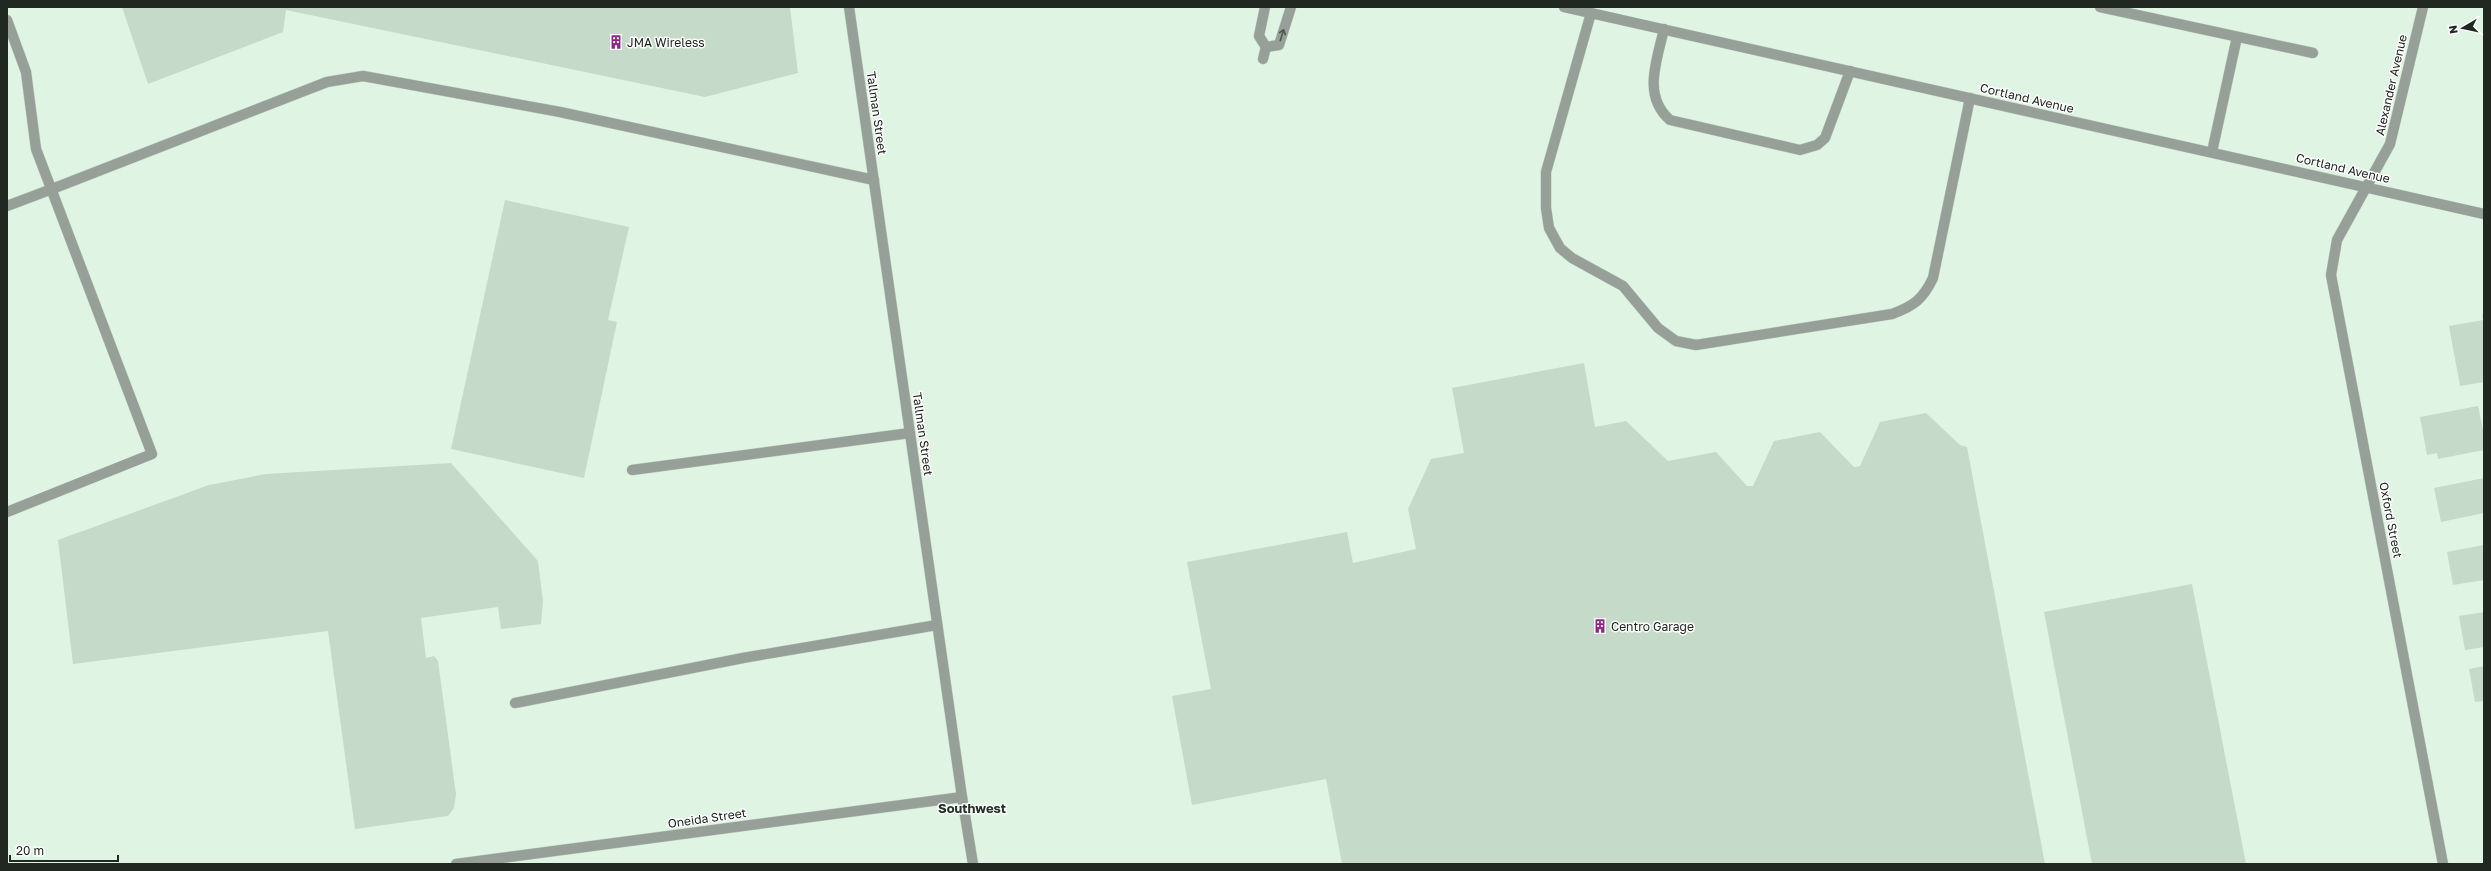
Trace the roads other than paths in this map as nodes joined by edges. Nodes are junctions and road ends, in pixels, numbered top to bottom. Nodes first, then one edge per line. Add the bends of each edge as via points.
1 (848, 7) edge
2 (1265, 7) edge
3 (1291, 7) edge
4 (1564, 7) edge
5 (2100, 7) edge
6 (2423, 7) edge
7 (1592, 13) junction
8 (7, 20) edge
9 (1664, 29) junction
10 (2237, 37) junction
11 (1266, 47) junction
12 (2312, 53) dead end
13 (1263, 58) dead end
14 (1850, 71) junction
15 (1970, 98) junction
16 (2212, 152) junction
17 (874, 180) junction
18 (2365, 187) junction
19 (52, 189) junction
20 (7, 206) edge
21 (2484, 214) edge
22 (910, 434) junction
23 (632, 470) dead end
24 (7, 512) edge
25 (937, 625) junction
26 (515, 703) dead end
27 (962, 797) junction
28 (456, 864) edge
29 (973, 864) edge
30 (2443, 864) edge

1 - 17 street, Tallman Street
2 - 11 street via 1259,36
11 -> 3 street via 1279,45
4 - 7 street, Cortland Avenue
5 - 10 street
6 - 18 street, Alexander Avenue via 2390,144
7 - 9 street, Cortland Avenue
7 - 15 street via 1546,172 1549,228 1560,248 1572,258 1623,286 1658,328 1676,341 1696,345 1892,314 1911,307 1926,292 1933,278
8 - 19 street via 26,72 36,149
9 - 14 street, Cortland Avenue
9 - 14 street via 1653,94 1660,111 1670,120 1800,150 1816,145 1825,138
10 - 12 street
10 - 16 street
11 - 13 street
14 - 15 street, Cortland Avenue
15 - 16 street, Cortland Avenue
16 - 18 street, Cortland Avenue
17 - 19 street via 560,112 363,76 327,82
17 - 22 street, Tallman Street
18 - 21 street, Cortland Avenue
18 - 30 street, Oxford Street via 2337,240 2331,275
19 - 20 street
19 - 24 street via 152,454
22 - 23 street
22 - 25 street, Tallman Street
25 - 26 street via 773,652
25 - 27 street, Tallman Street
27 - 28 street, Oneida Street
27 - 29 street, Tallman Street

